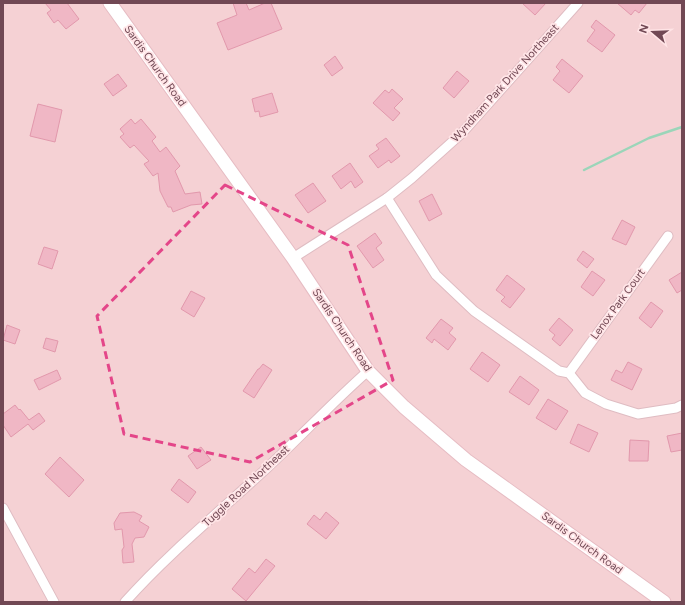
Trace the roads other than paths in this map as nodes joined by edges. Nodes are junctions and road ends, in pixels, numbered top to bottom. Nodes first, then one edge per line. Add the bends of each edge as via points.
1 (110, 3) edge
2 (578, 3) edge
3 (387, 198) junction
4 (668, 236) dead end
5 (293, 258) junction
6 (368, 371) junction
7 (569, 373) junction
8 (682, 405) edge
9 (3, 508) edge
10 (54, 602) edge
11 (125, 602) edge
12 (664, 602) edge

1 - 5 street, Sardis Church Road
2 - 3 street, Wyndham Park Drive Northeast via 462,133
3 - 5 street, Wyndham Park Drive Northeast
3 - 7 street via 436,275 474,311 559,371
4 - 7 street, Lenox Park Court
5 - 6 street, Sardis Church Road
6 - 11 street, Tuggle Road Northeast via 269,467 146,579
6 - 12 street, Sardis Church Road via 404,407 466,460
7 - 8 street via 585,393 606,404 638,414
9 - 10 street

